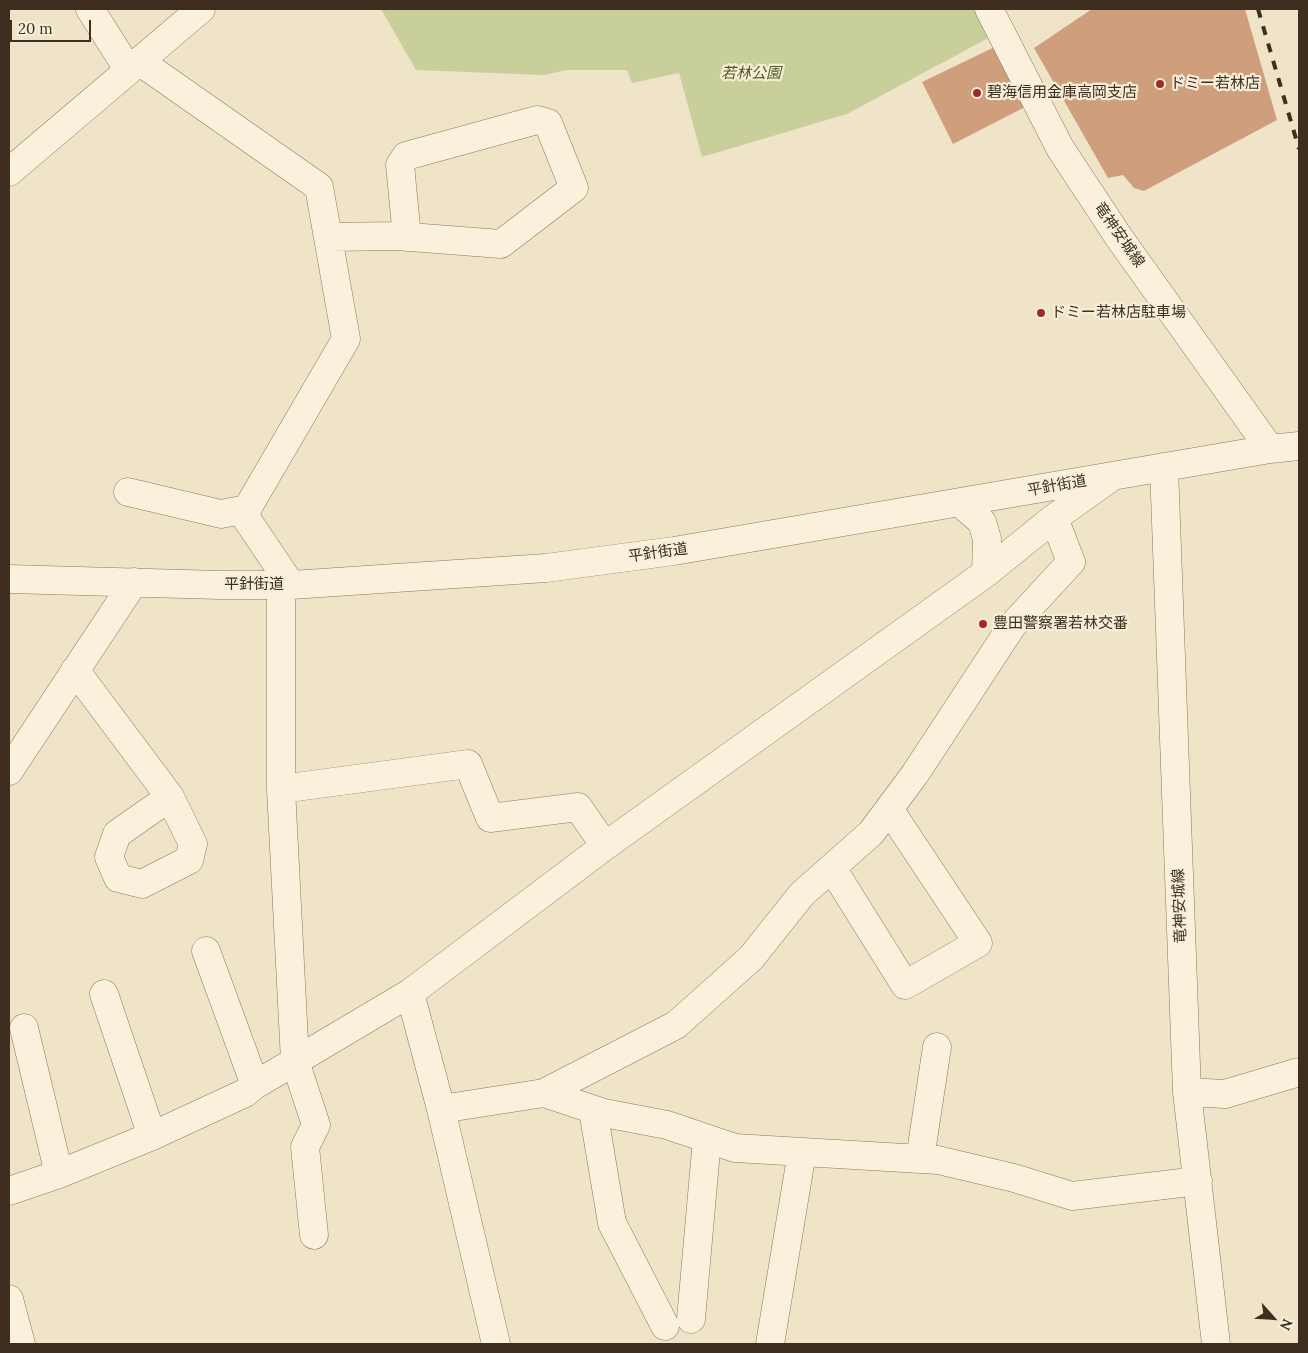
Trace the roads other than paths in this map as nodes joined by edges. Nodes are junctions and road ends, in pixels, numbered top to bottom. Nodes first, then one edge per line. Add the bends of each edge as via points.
1 (90, 9) edge
2 (201, 9) edge
3 (989, 9) edge
4 (134, 65) junction
5 (9, 172) edge
6 (330, 237) junction
7 (407, 237) junction
8 (1299, 446) edge
9 (1270, 449) junction
10 (1164, 467) junction
11 (1113, 476) junction
12 (128, 492) dead end
13 (960, 503) junction
14 (247, 509) junction
15 (1054, 518) junction
16 (986, 573) junction
17 (9, 579) edge
18 (134, 582) junction
19 (286, 585) junction
20 (75, 670) junction
21 (9, 770) edge
22 (281, 789) junction
23 (170, 797) dead end
24 (889, 809) junction
25 (605, 846) junction
26 (832, 868) junction
27 (206, 951) dead end
28 (410, 993) junction
29 (104, 994) dead end
30 (24, 1028) dead end
31 (937, 1047) dead end
32 (295, 1061) junction
33 (1299, 1072) edge
34 (255, 1086) junction
35 (1188, 1092) junction
36 (544, 1093) junction
37 (441, 1109) junction
38 (593, 1110) junction
39 (152, 1136) junction
40 (707, 1139) junction
41 (802, 1152) junction
42 (920, 1159) junction
43 (58, 1174) junction
44 (1198, 1181) junction
45 (9, 1191) edge
46 (314, 1235) dead end
47 (11, 1312) edge
48 (691, 1319) dead end
49 (665, 1326) dead end
50 (22, 1344) edge
51 (496, 1344) edge
52 (770, 1344) edge
53 (1216, 1344) edge

1 - 4 street
2 - 4 street
3 - 9 street, 竜神安城線 via 1060,148 1120,239
4 - 5 street
4 - 6 street via 319,187
6 - 7 street
6 - 14 street via 346,339
7 - 7 street via 501,244 574,188 548,124 537,120 406,156 400,165
8 - 9 street, 平針街道
9 - 10 street, 平針街道
10 - 11 street, 平針街道
10 - 35 street, 竜神安城線
11 - 13 street, 平針街道
11 - 15 street
12 - 14 street via 221,514
13 - 16 street via 982,522 987,539
13 - 19 street, 平針街道 via 683,550 546,568
14 - 19 street via 246,518
15 - 16 street
15 - 24 street via 1071,562 1012,626
16 - 25 street
17 - 18 street, 平針街道
18 - 19 street, 平針街道
18 - 20 street
19 - 22 street
20 - 21 street
20 - 23 street
22 - 25 street via 468,764 490,818 578,807
22 - 32 street
24 - 26 street via 871,833
24 - 26 street via 978,943 905,985
25 - 28 street
26 - 36 street via 802,894 751,958 676,1025
27 - 34 street
28 - 32 street
28 - 37 street
29 - 39 street
30 - 43 street
31 - 42 street
32 - 34 street
32 - 46 street via 316,1125 306,1147
33 - 35 street via 1225,1094
34 - 39 street
35 - 44 street, 竜神安城線
36 - 37 street
36 - 38 street
37 - 51 street
38 - 40 street via 667,1125
38 - 49 street via 612,1223
39 - 43 street
40 - 41 street via 735,1148
40 - 48 street
41 - 42 street
41 - 52 street
42 - 44 street via 938,1160 1014,1178 1072,1196
43 - 45 street
44 - 53 street, 竜神安城線
47 - 50 street

